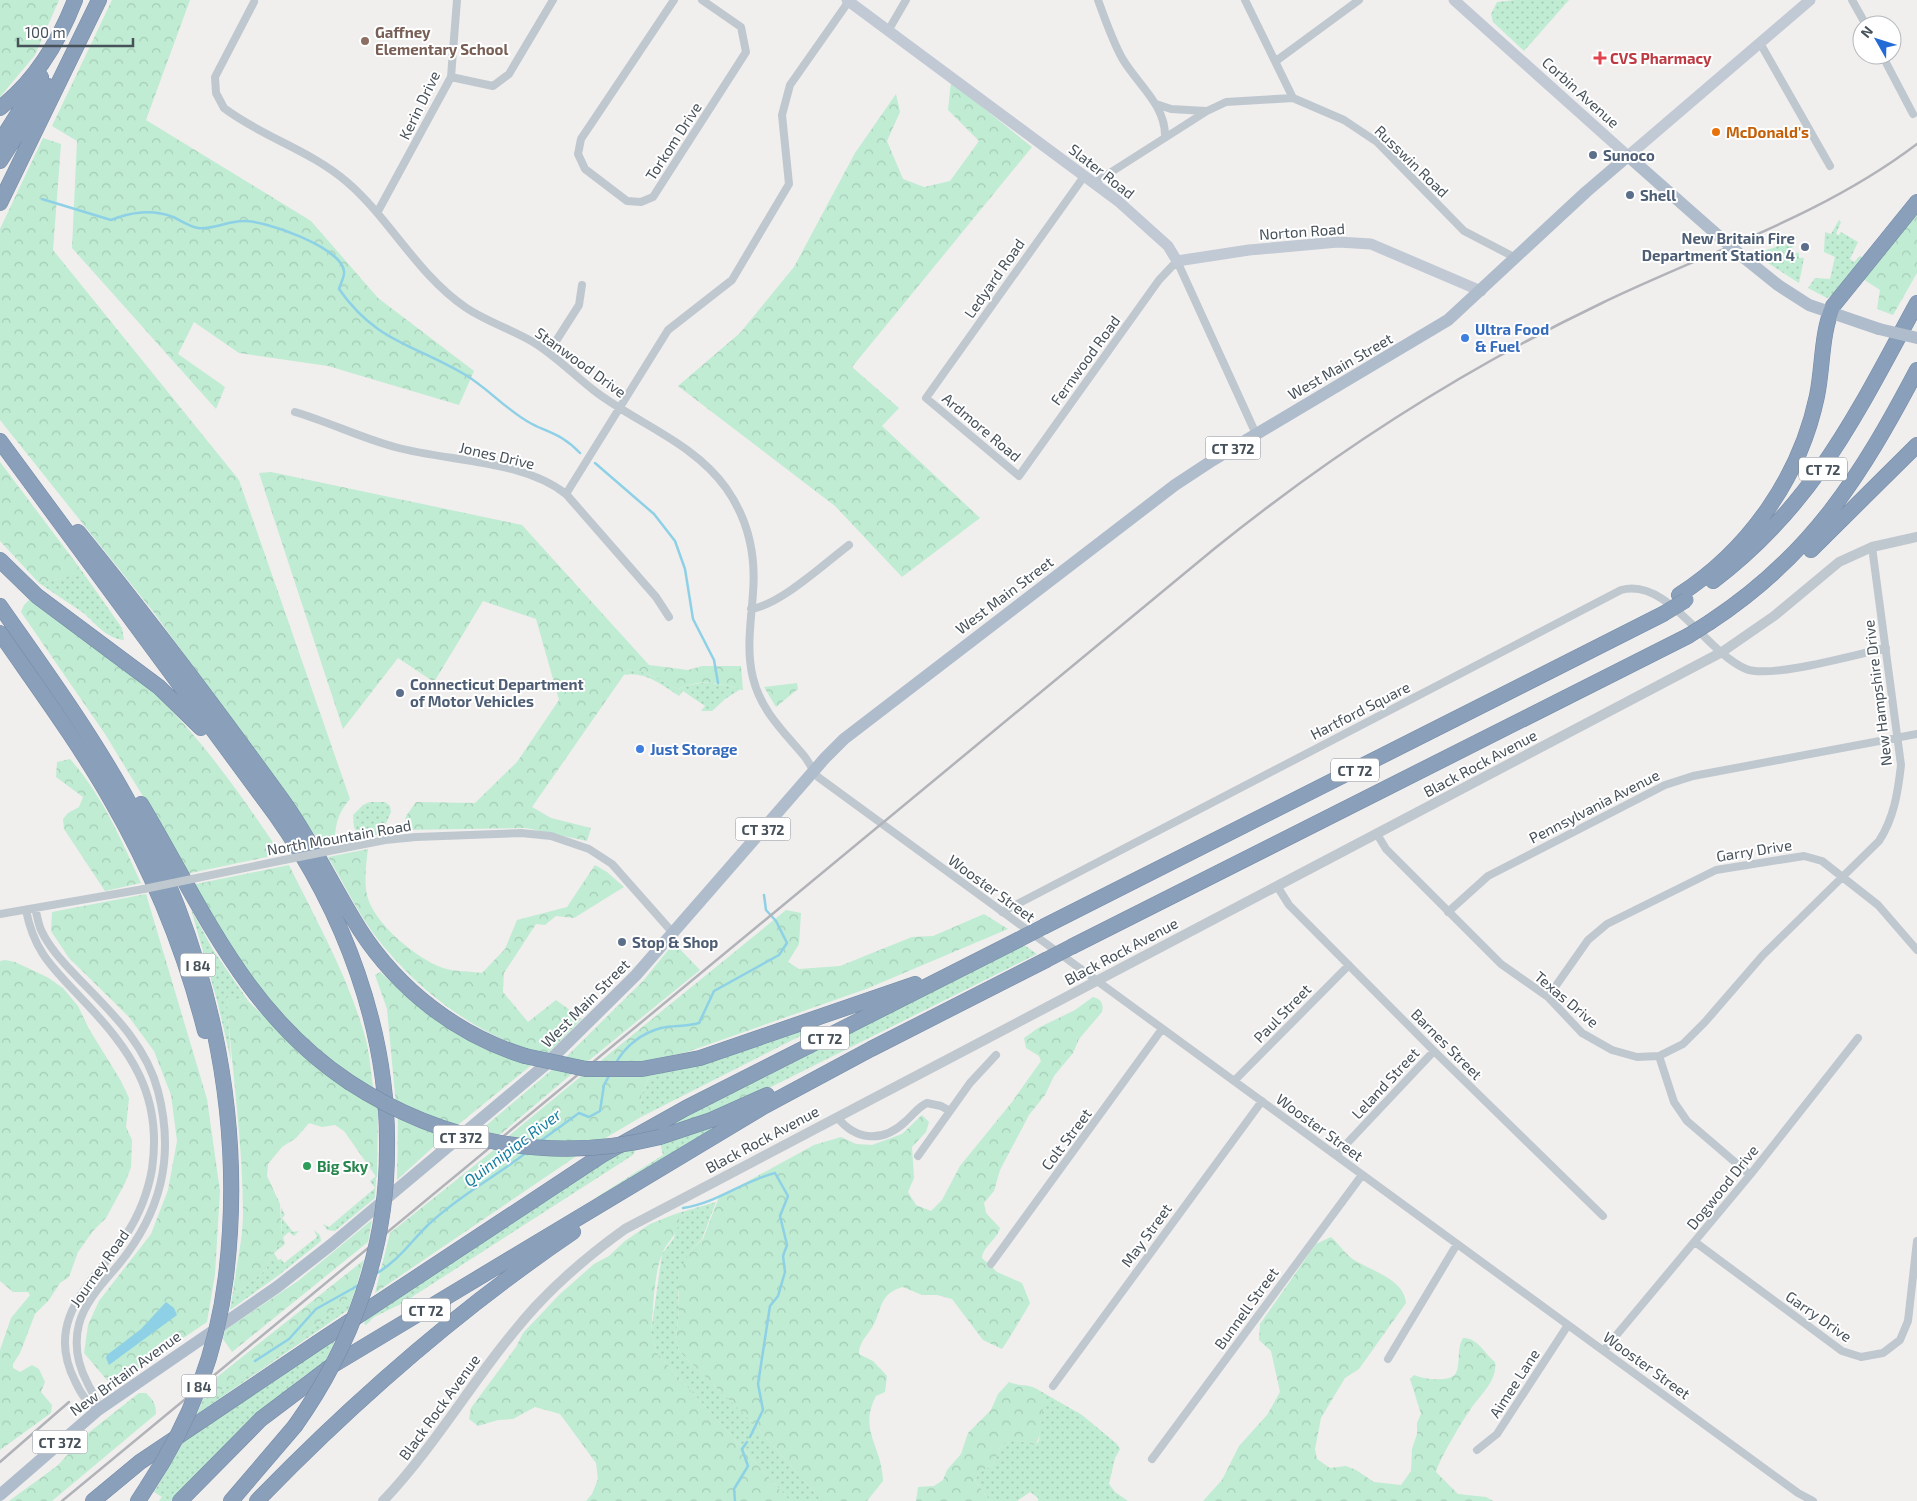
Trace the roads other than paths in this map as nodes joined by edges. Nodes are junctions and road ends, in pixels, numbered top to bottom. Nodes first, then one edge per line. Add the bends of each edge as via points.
1 (75, 0) edge
2 (94, 0) edge
3 (99, 0) edge
4 (457, 0) edge
5 (553, 0) edge
6 (674, 0) edge
7 (702, 0) edge
8 (906, 0) edge
9 (1098, 0) edge
10 (1245, 0) edge
11 (1359, 0) edge
12 (1454, 0) edge
13 (1810, 0) edge
14 (1852, 0) edge
15 (848, 1) edge
16 (254, 2) dead end
17 (1860, 15) edge
18 (62, 31) junction
19 (888, 31) junction
20 (1760, 43) junction
21 (1276, 61) junction
22 (1887, 65) edge
23 (451, 77) junction
24 (1293, 98) junction
25 (1156, 104) junction
26 (0, 108) edge
27 (1207, 111) junction
28 (1913, 114) dead end
29 (1165, 137) junction
30 (0, 142) edge
31 (1628, 156) junction
32 (0, 160) edge
33 (1830, 166) dead end
34 (1085, 175) junction
35 (1094, 183) junction
36 (1917, 202) edge
37 (0, 203) edge
38 (377, 213) junction
39 (1516, 258) junction
40 (1177, 261) junction
41 (582, 285) dead end
42 (1481, 291) junction
43 (1917, 303) edge
44 (1830, 313) junction
45 (1917, 338) edge
46 (549, 352) junction
47 (1917, 370) edge
48 (926, 398) joint
49 (619, 407) junction
50 (295, 412) dead end
51 (1256, 434) junction
52 (0, 441) edge
53 (1917, 445) edge
54 (1019, 476) joint
55 (29, 481) junction
56 (566, 494) junction
57 (1917, 537) edge
58 (849, 545) dead end
59 (1872, 547) junction
60 (0, 560) edge
61 (1683, 598) junction
62 (0, 606) edge
63 (751, 609) junction
64 (670, 617) dead end
65 (1715, 619) junction
66 (0, 633) edge
67 (1886, 648) junction
68 (1722, 652) junction
69 (55, 686) junction
70 (1917, 734) edge
71 (1899, 736) junction
72 (232, 756) junction
73 (813, 771) junction
74 (1377, 834) junction
75 (1842, 877) junction
76 (1277, 886) junction
77 (35, 908) junction
78 (26, 910) junction
79 (1002, 912) junction
80 (1448, 912) junction
81 (0, 914) edge
82 (673, 933) junction
83 (1917, 950) edge
84 (984, 957) junction
85 (1349, 965) junction
86 (1096, 980) junction
87 (1548, 997) junction
88 (938, 1015) junction
89 (1162, 1029) junction
90 (1858, 1038) dead end
91 (1434, 1051) junction
92 (996, 1055) dead end
93 (1659, 1056) junction
94 (1234, 1081) junction
95 (225, 1092) junction
96 (1262, 1100) junction
97 (950, 1111) junction
98 (837, 1117) junction
99 (695, 1148) junction
100 (1336, 1155) junction
101 (918, 1156) dead end
102 (1362, 1174) junction
103 (1750, 1175) junction
104 (1603, 1216) dead end
105 (1917, 1241) edge
106 (1695, 1242) junction
107 (1457, 1244) junction
108 (991, 1264) dead end
109 (277, 1287) joint
110 (1568, 1325) junction
111 (1604, 1350) junction
112 (1388, 1359) dead end
113 (1053, 1386) dead end
114 (98, 1410) junction
115 (1477, 1450) dead end
116 (1152, 1459) dead end
117 (0, 1495) edge
118 (93, 1501) edge
119 (138, 1501) edge
120 (180, 1501) edge
121 (231, 1501) edge
122 (257, 1501) edge
123 (383, 1501) edge
124 (1813, 1501) edge

1 - 18 highway
2 - 32 highway via 38,103
3 - 37 highway
4 - 23 street, Kerin Drive
5 - 23 street via 510,74 493,86
6 - 7 street, Torkom Drive via 581,139 578,154 585,169 627,201 640,202 653,197 746,52 742,27
8 - 19 street
9 - 25 street via 1121,56
10 - 21 street
11 - 21 street
12 - 31 main road, Corbin Avenue
13 - 20 main road, West Main Street
14 - 17 street
15 - 19 main road, Slater Road
15 - 49 street via 790,85 782,115 789,184 732,280 668,330
16 - 38 street, Stanwood Drive via 215,77 219,102 231,113 335,172
18 - 26 highway via 35,73
18 - 30 highway via 43,74
19 - 34 main road, Slater Road
20 - 31 main road, West Main Street
20 - 33 street
21 - 24 street
22 - 28 street
23 - 38 street, Kerin Drive
24 - 27 street, Russwin Road via 1226,102
24 - 39 street, Russwin Road via 1344,120 1377,142 1464,232
25 - 27 street via 1172,109
25 - 29 street via 1164,119
27 - 29 street, Russwin Road
29 - 35 street, Russwin Road
31 - 39 main road, West Main Street / CT 372
31 - 44 main road, Corbin Avenue, bridge via 1787,291
34 - 35 main road, Slater Road
34 - 48 street, Ledyard Road
35 - 40 main road, Slater Road via 1157,235
36 - 44 highway via 1840,295
38 - 46 street, Stanwood Drive via 409,253 453,298
39 - 42 main road, West Main Street / CT 372
40 - 42 main road, Norton Road via 1318,243 1371,244
40 - 51 street, Slater Road
40 - 54 street, Fernwood Road
41 - 46 street via 579,305
42 - 51 main road, West Main Street / CT 372 via 1431,332
43 - 61 highway, CT 72 via 1841,441 1804,494 1748,554
44 - 45 main road, Corbin Avenue, bridge
44 - 61 highway via 1815,407 1788,475 1769,508 1744,540
46 - 49 street, Stanwood Drive via 597,393
47 - 65 highway, CT 72 via 1873,452 1828,515 1778,568
48 - 54 street, Ardmore Road
49 - 56 street
49 - 63 street, Stanwood Drive via 696,456 727,489 742,517 751,546 754,580
50 - 56 street, Jones Drive via 397,448 533,476
51 - 73 main road, West Main Street / CT 372 via 1192,473 1070,565 859,727
52 - 55 highway
53 - 65 highway via 1771,587 1743,607
55 - 72 highway
55 - 84 highway, bridge via 62,513 130,595 279,795 361,930 392,972 420,999 454,1024 490,1043 525,1056 586,1069 642,1069 676,1064 912,985
56 - 64 street, Jones Drive
57 - 59 street, Black Rock Avenue
58 - 63 street via 777,600
59 - 67 street, New Hampshire Drive
59 - 68 street, Black Rock Avenue via 1828,569 1774,616
60 - 72 highway via 37,596 164,691
61 - 84 highway, CT 72, bridge via 1611,641
62 - 69 highway, I 84
63 - 73 street, Stanwood Drive via 749,657 757,691 770,717
65 - 88 highway, CT 72, bridge via 1688,636
66 - 95 highway via 93,769 138,850 188,976 213,1063
67 - 68 street, Hartford Square via 1770,672 1747,669
67 - 71 street, New Hampshire Drive
68 - 74 street, Black Rock Avenue
68 - 79 street, Hartford Square via 1656,593 1636,588 1618,591
69 - 88 highway, bridge via 79,706 109,752 244,981 294,1038 321,1062 348,1082 422,1122 460,1135 538,1148 621,1145 660,1137 731,1112 893,1031
69 - 95 highway, I 84 via 127,798 172,894 204,988
70 - 71 street, Pennsylvania Avenue
71 - 75 street, New Hampshire Drive via 1901,765 1889,826 1880,841
71 - 80 street, Pennsylvania Avenue via 1693,776 1665,785 1488,876
72 - 121 highway, bridge via 299,850 350,954 380,1057 387,1150 380,1228 358,1308 330,1371 295,1426
73 - 79 street, Wooster Street via 823,782
73 - 82 main road, West Main Street / CT 372
74 - 76 street, Black Rock Avenue
74 - 80 street, Texas Drive via 1386,849
75 - 83 street, Garry Drive via 1878,905
75 - 87 street, Garry Drive via 1822,861 1804,856 1716,870 1607,924 1588,940
75 - 93 street, Texas Drive via 1763,955 1705,1022 1682,1044
76 - 85 street, Barnes Street via 1289,905
76 - 86 street, Black Rock Avenue
77 - 78 street, North Mountain Road
77 - 82 street, North Mountain Road, bridge via 385,840 521,833 551,836 589,849 612,864
77 - 114 street, Journey Road via 50,945 122,1024 139,1048 157,1088 164,1120 164,1162 154,1207 137,1240 92,1297 80,1322 76,1348 78,1361
78 - 81 street, North Mountain Road
78 - 114 street, Journey Road via 30,932 40,952 129,1054 146,1091 152,1122 152,1168 143,1203 127,1234 74,1304 66,1333 64,1348 72,1377 86,1400
79 - 86 street, Wooster Street
80 - 87 street, Texas Drive via 1501,964
82 - 109 main road, West Main Street / CT 372 via 607,1006 544,1066
84 - 118 highway, CT 72 via 686,1108 580,1168 140,1462
85 - 91 street, Barnes Street
85 - 94 street, Paul Street
86 - 89 street, Wooster Street
86 - 98 street, Black Rock Avenue
87 - 93 street, Texas Drive via 1582,1033 1612,1050 1637,1058
88 - 99 highway, CT 72 via 801,1086
89 - 94 street, Wooster Street
89 - 108 street, Colt Street
90 - 103 street, Dogwood Drive
91 - 100 street, Leland Street
91 - 104 street, Barnes Street
92 - 97 street
93 - 103 street via 1674,1102 1687,1121
94 - 96 street, Wooster Street
95 - 119 highway, I 84, bridge via 232,1181 226,1276 218,1327 203,1376 176,1439
96 - 100 street, Wooster Street
96 - 113 street, May Street
97 - 98 street via 935,1103 927,1103 896,1129 874,1136 850,1131
97 - 101 street
98 - 123 street, Black Rock Avenue via 653,1213 625,1229 578,1265 517,1328 406,1477
99 - 120 highway, CT 72 via 305,1384 246,1433
99 - 122 highway via 659,1176 530,1262 446,1326 337,1421
100 - 102 street, Wooster Street
102 - 107 street, Wooster Street
102 - 116 street, Bunnell Street
103 - 106 street, Dogwood Drive
105 - 106 street, Garry Drive via 1908,1321 1900,1340 1883,1353 1861,1356 1842,1351
106 - 111 street, Dogwood Drive
107 - 110 street, Wooster Street
107 - 112 street
109 - 114 main road, New Britain Avenue / CT 372
110 - 111 street, Wooster Street
110 - 115 street, Aimee Lane via 1498,1434
111 - 124 street, Wooster Street
114 - 117 main road, New Britain Avenue / CT 372

